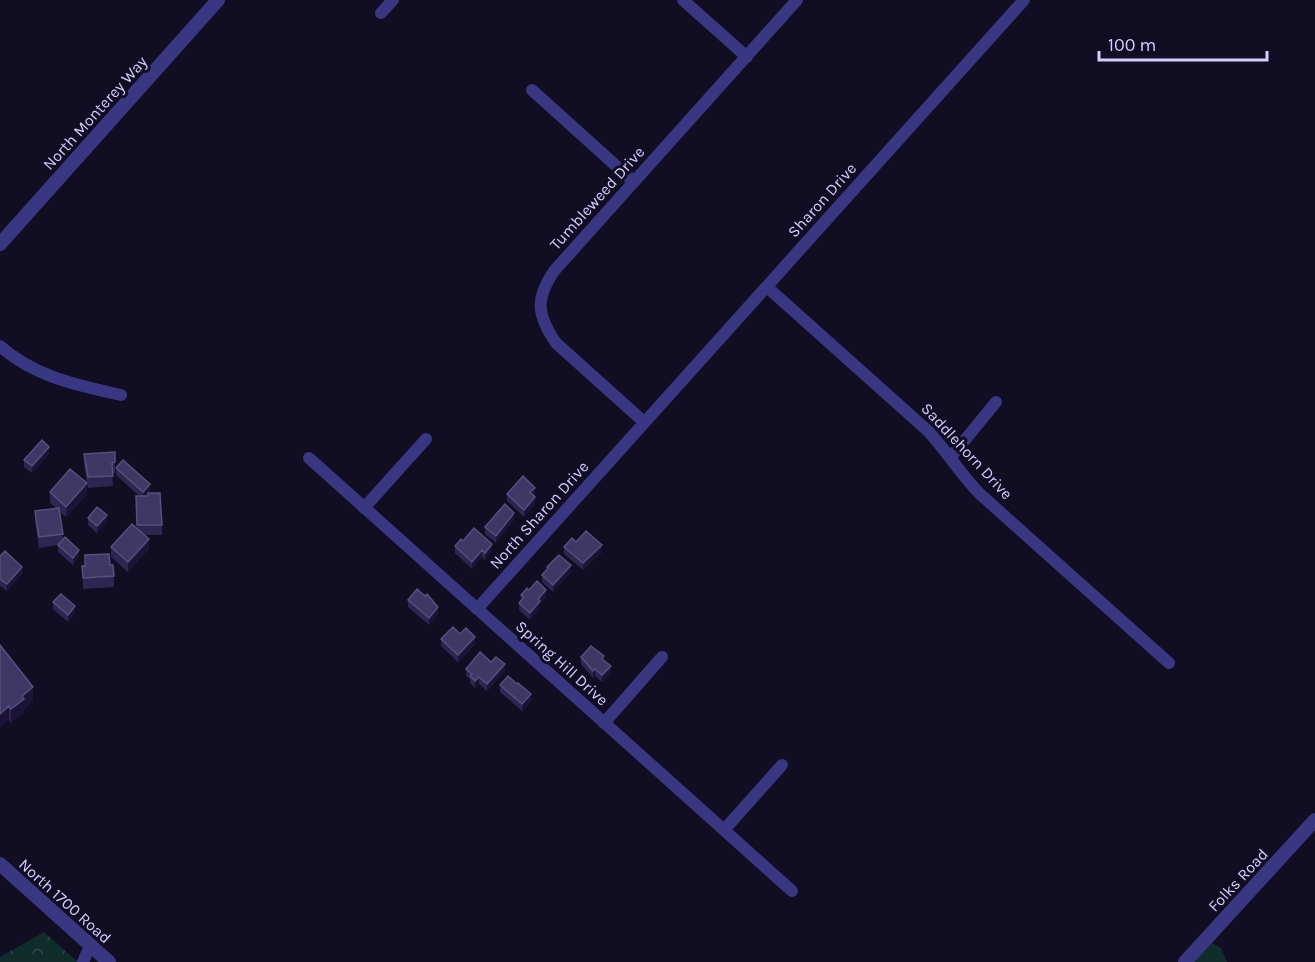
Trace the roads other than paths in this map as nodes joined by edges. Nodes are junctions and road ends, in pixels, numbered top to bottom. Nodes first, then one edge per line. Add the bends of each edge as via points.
1 (393, 0) edge
2 (683, 0) edge
3 (797, 0) edge
4 (1024, 0) edge
5 (217, 2) edge
6 (381, 13) dead end
7 (747, 57) junction
8 (532, 90) dead end
9 (634, 182) junction
10 (0, 244) edge
11 (767, 287) junction
12 (0, 346) edge
13 (121, 395) dead end
14 (996, 402) dead end
15 (644, 422) junction
16 (426, 439) dead end
17 (951, 457) junction
18 (309, 458) dead end
19 (364, 508) junction
20 (477, 609) junction
21 (662, 657) dead end
22 (1169, 663) dead end
23 (604, 723) junction
24 (782, 765) dead end
25 (1315, 820) edge
26 (724, 830) junction
27 (0, 864) edge
28 (792, 891) dead end
29 (90, 946) junction
30 (83, 962) edge
31 (109, 962) edge
32 (1185, 962) edge

1 - 6 street
2 - 7 street
3 - 7 street, Tumbleweed Drive
4 - 11 street, Sharon Drive
5 - 10 street, North Monterey Way
7 - 9 street, Tumbleweed Drive
8 - 9 street
9 - 15 street, Tumbleweed Drive via 554,271 540,302 543,320 556,343
11 - 15 street, Sharon Drive
11 - 17 street, Saddlehorn Drive via 928,431
12 - 13 street via 45,376
14 - 17 street
15 - 20 street, North Sharon Drive
16 - 19 street
17 - 22 street, Saddlehorn Drive via 980,494
18 - 19 street, Spring Hill Drive
19 - 20 street, Spring Hill Drive
20 - 23 street, Spring Hill Drive
21 - 23 street
23 - 26 street, Spring Hill Drive
24 - 26 street
25 - 32 street, Folks Road
26 - 28 street, Spring Hill Drive
27 - 29 street, North 1700 Road
29 - 30 street
29 - 31 street, North 1700 Road

